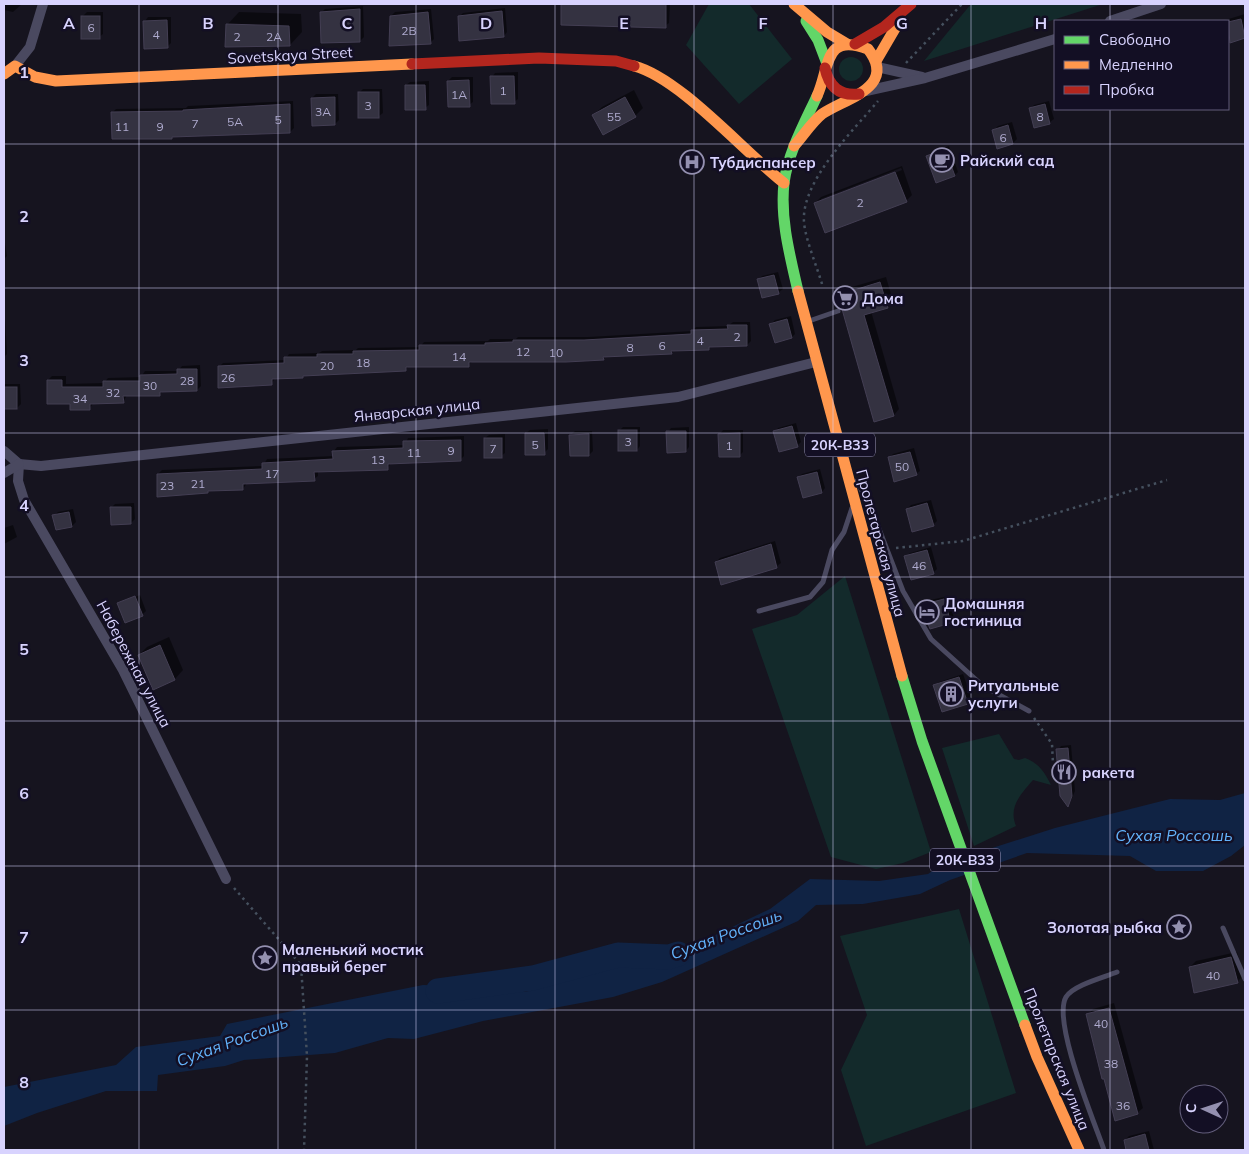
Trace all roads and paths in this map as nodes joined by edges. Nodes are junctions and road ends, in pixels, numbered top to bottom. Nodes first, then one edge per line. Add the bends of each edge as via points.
1 (43, 4) edge
2 (795, 4) edge
3 (911, 4) edge
4 (962, 4) edge
5 (1160, 4) edge
6 (1113, 20) edge
7 (1054, 39) edge
8 (851, 44) junction
9 (876, 64) junction
10 (826, 65) junction
11 (15, 66) junction
12 (897, 73) junction
13 (4, 74) edge
14 (925, 78) junction
15 (889, 87) junction
16 (862, 93) junction
17 (794, 146) junction
18 (784, 183) junction
19 (822, 284) dead end
20 (838, 312) dead end
21 (806, 322) junction
22 (816, 362) junction
23 (841, 449) junction
24 (4, 451) edge
25 (19, 464) junction
26 (4, 473) edge
27 (1167, 480) dead end
28 (855, 500) junction
29 (887, 549) junction
30 (759, 611) dead end
31 (1029, 711) joint
32 (1053, 764) dead end
33 (226, 879) joint
34 (1223, 928) dead end
35 (1117, 972) dead end
36 (1245, 978) edge
37 (304, 1150) edge
38 (1079, 1150) edge
39 (1104, 1150) edge

1 - 11 street via 30,47
2 - 8 main road via 828,32
2 - 10 main road via 818,40
3 - 8 main road via 884,26
3 - 9 main road
4 - 12 path
5 - 6 street
7 - 14 street
8 - 9 main road via 868,49
8 - 10 main road via 834,50
9 - 12 street
9 - 16 main road via 875,81
10 - 16 main road via 826,76 833,88 845,95
10 - 17 main road, 20К-В33 via 821,88
11 - 13 main road
11 - 18 main road via 35,77 56,81 539,58 616,62 643,68 678,89
12 - 14 street
14 - 15 street
15 - 16 street
15 - 19 path via 821,168 810,188 804,222
16 - 17 main road, 20К-В33 via 821,115
17 - 18 main road, Пролетарская улица / 20К-В33
18 - 21 main road, Пролетарская улица / 20К-В33 via 784,220
20 - 21 lane
21 - 22 main road, Пролетарская улица / 20К-В33
22 - 23 main road, Пролетарская улица / 20К-В33
22 - 25 street, Январская улица via 678,397 41,466
23 - 28 main road, Пролетарская улица / 20К-В33
23 - 29 lane
24 - 25 street
25 - 26 street
25 - 33 street, Набережная улица via 18,481 24,500 123,670
27 - 29 path via 963,541
28 - 30 lane via 844,532 832,550 823,582 810,596
28 - 38 main road, Пролетарская улица / 20К-В33 via 890,636 922,741 1037,1057
29 - 31 lane via 903,591 931,639 984,686
31 - 32 path via 1052,744
33 - 37 path via 302,965 307,1056
34 - 36 lane
35 - 39 lane via 1075,988 1066,996 1062,1012 1064,1033

